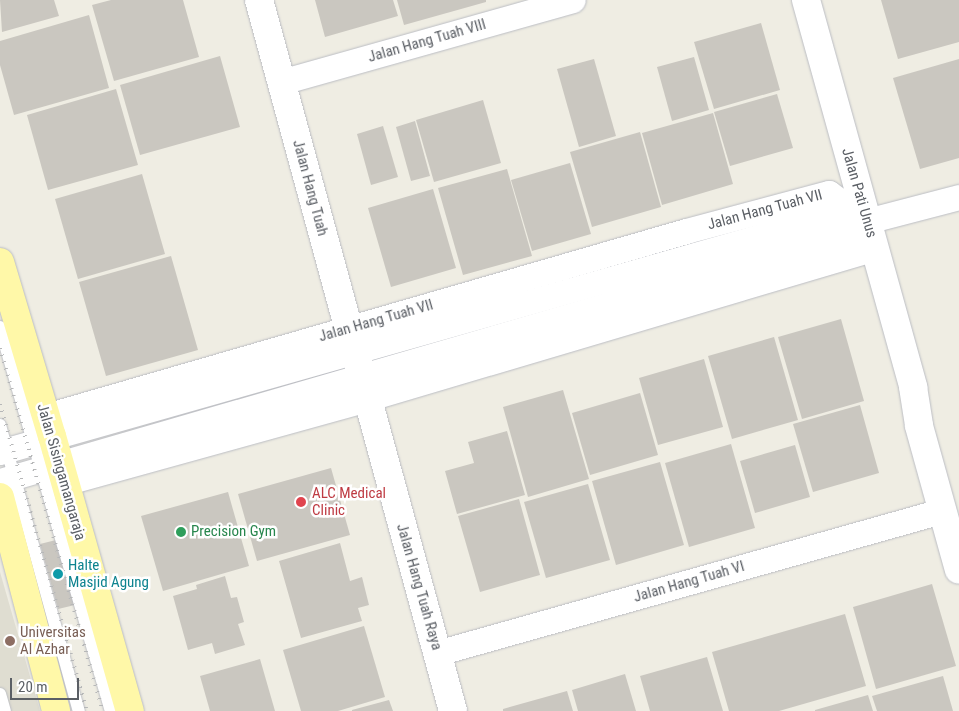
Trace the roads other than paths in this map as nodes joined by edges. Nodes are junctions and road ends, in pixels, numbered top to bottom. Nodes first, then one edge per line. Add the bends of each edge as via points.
1 (259, 0) edge
2 (573, 0) edge
3 (806, 0) edge
4 (529, 6) edge
5 (282, 82) junction
6 (959, 197) edge
7 (686, 231) junction
8 (870, 233) junction
9 (0, 262) edge
10 (530, 276) junction
11 (699, 277) junction
12 (544, 322) junction
13 (0, 327) edge
14 (357, 364) junction
15 (206, 405) junction
16 (0, 425) edge
17 (44, 431) junction
18 (4, 451) edge
19 (55, 472) junction
20 (5, 485) edge
21 (950, 507) edge
22 (959, 570) edge
23 (437, 653) junction
24 (0, 694) edge
25 (5, 711) edge
26 (56, 711) edge
27 (79, 711) edge
28 (111, 711) edge
29 (130, 711) edge
30 (453, 711) edge

1 - 5 street, Jalan Hang Tuah
2 - 4 street, Jalan Hang Tuah VIII
3 - 8 street, Jalan Pati Unus
4 - 5 street, Jalan Hang Tuah VIII
5 - 14 street, Jalan Hang Tuah
6 - 8 street
7 - 8 street, Jalan Hang Tuah VII via 829,193
7 - 10 street, Jalan Hang Tuah VII
7 - 11 street
8 - 11 street, Jalan Hang Tuah VII
8 - 11 street, Jalan Hang Tuah VII via 825,218
8 - 21 street, Jalan Pati Unus via 913,387 919,426
9 - 17 main road, Jalan Sisingamangaraja
10 - 12 street
10 - 14 street, Jalan Hang Tuah VII
11 - 12 street, Jalan Hang Tuah VII
11 - 12 street, Jalan Hang Tuah VII via 592,320
12 - 14 street, Jalan Hang Tuah VII
12 - 14 street, Jalan Hang Tuah VII
13 - 17 lane
14 - 15 street, Jalan Hang Tuah VII
14 - 15 street, Jalan Hang Tuah VII
14 - 23 street, Jalan Hang Tuah Raya
15 - 17 street, Jalan Hang Tuah VII
15 - 19 street, Jalan Hang Tuah VII
16 - 18 lane
17 - 18 street, Jalan Hang Tuah VII
17 - 19 main road, Jalan Sisingamangaraja
18 - 20 lane
19 - 20 street, Jalan Hang Tuah VII
19 - 28 lane
19 - 29 main road, Jalan Sisingamangaraja
20 - 26 main road
20 - 27 lane
21 - 22 street, Jalan Pati Unus
21 - 23 street, Jalan Hang Tuah VI
23 - 30 street, Jalan Hang Tuah Raya
24 - 25 lane

